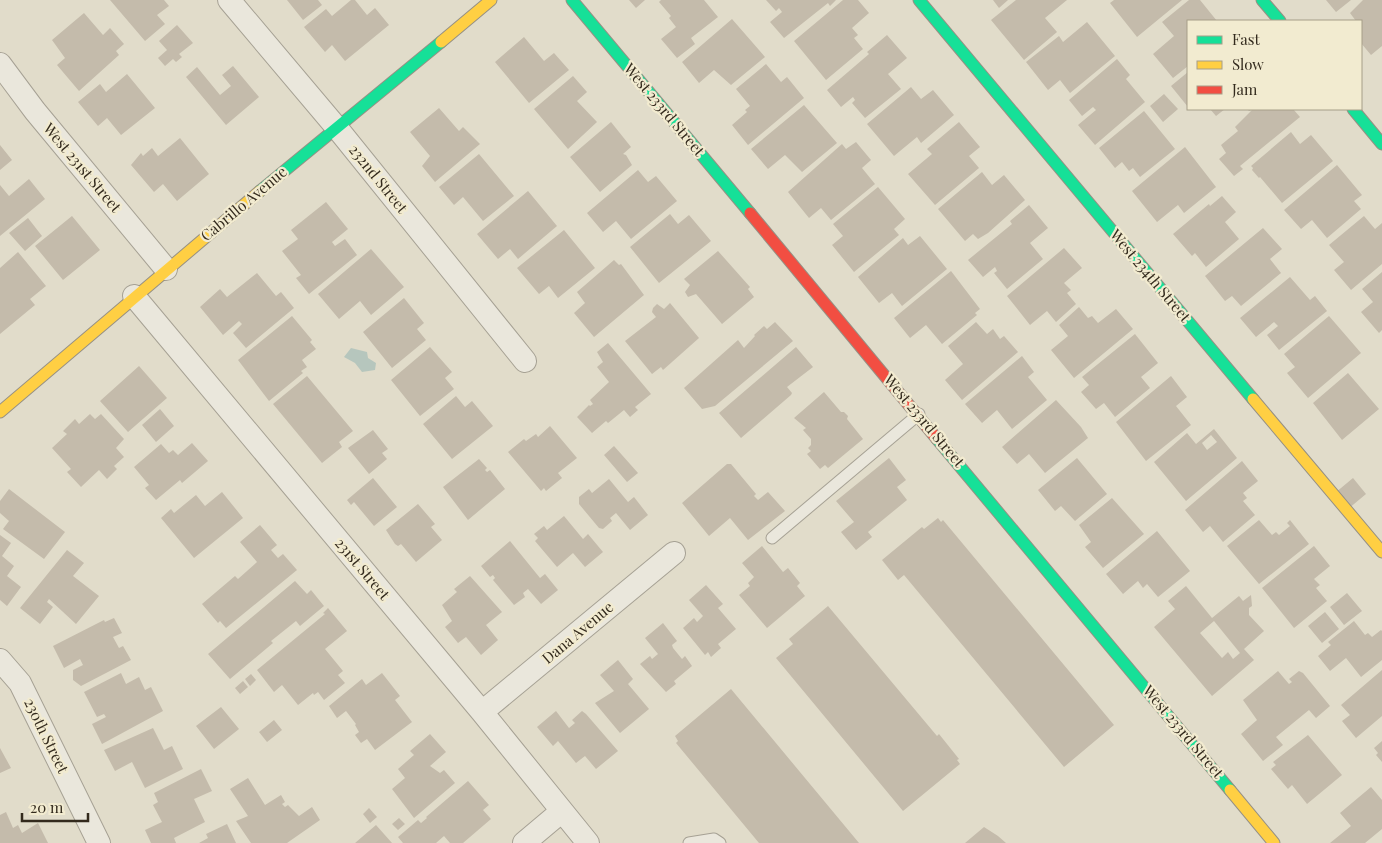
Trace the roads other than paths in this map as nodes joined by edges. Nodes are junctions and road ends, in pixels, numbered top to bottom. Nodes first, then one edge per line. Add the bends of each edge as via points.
1 (229, 0) edge
2 (491, 0) edge
3 (572, 0) edge
4 (919, 0) edge
5 (1262, 0) edge
6 (1279, 20) edge
7 (0, 64) edge
8 (1354, 110) edge
9 (337, 128) junction
10 (1382, 144) edge
11 (166, 269) junction
12 (134, 296) junction
13 (525, 360) dead end
14 (0, 412) edge
15 (919, 414) junction
16 (772, 538) dead end
17 (1382, 552) edge
18 (674, 553) dead end
19 (0, 660) edge
20 (482, 712) junction
21 (562, 811) junction
22 (99, 843) edge
23 (524, 843) edge
24 (588, 843) edge
25 (689, 843) edge
26 (720, 843) edge
27 (1274, 843) edge

1 - 9 street, 232nd Street
2 - 9 street, Cabrillo Avenue
3 - 15 street, West 233rd Street
4 - 17 street, West 234th Street
5 - 6 street
7 - 11 street, West 231st Street
8 - 10 street
9 - 11 street, Cabrillo Avenue
9 - 13 street, 232nd Street
11 - 12 street, Cabrillo Avenue
12 - 14 street, Cabrillo Avenue
12 - 20 street, 231st Street
15 - 16 lane
15 - 27 street, West 233rd Street
18 - 20 street, Dana Avenue
19 - 22 street, 230th Street via 20,683
20 - 21 street, 231st Street
21 - 23 street
21 - 24 street, 231st Street
25 - 26 lane via 714,839

